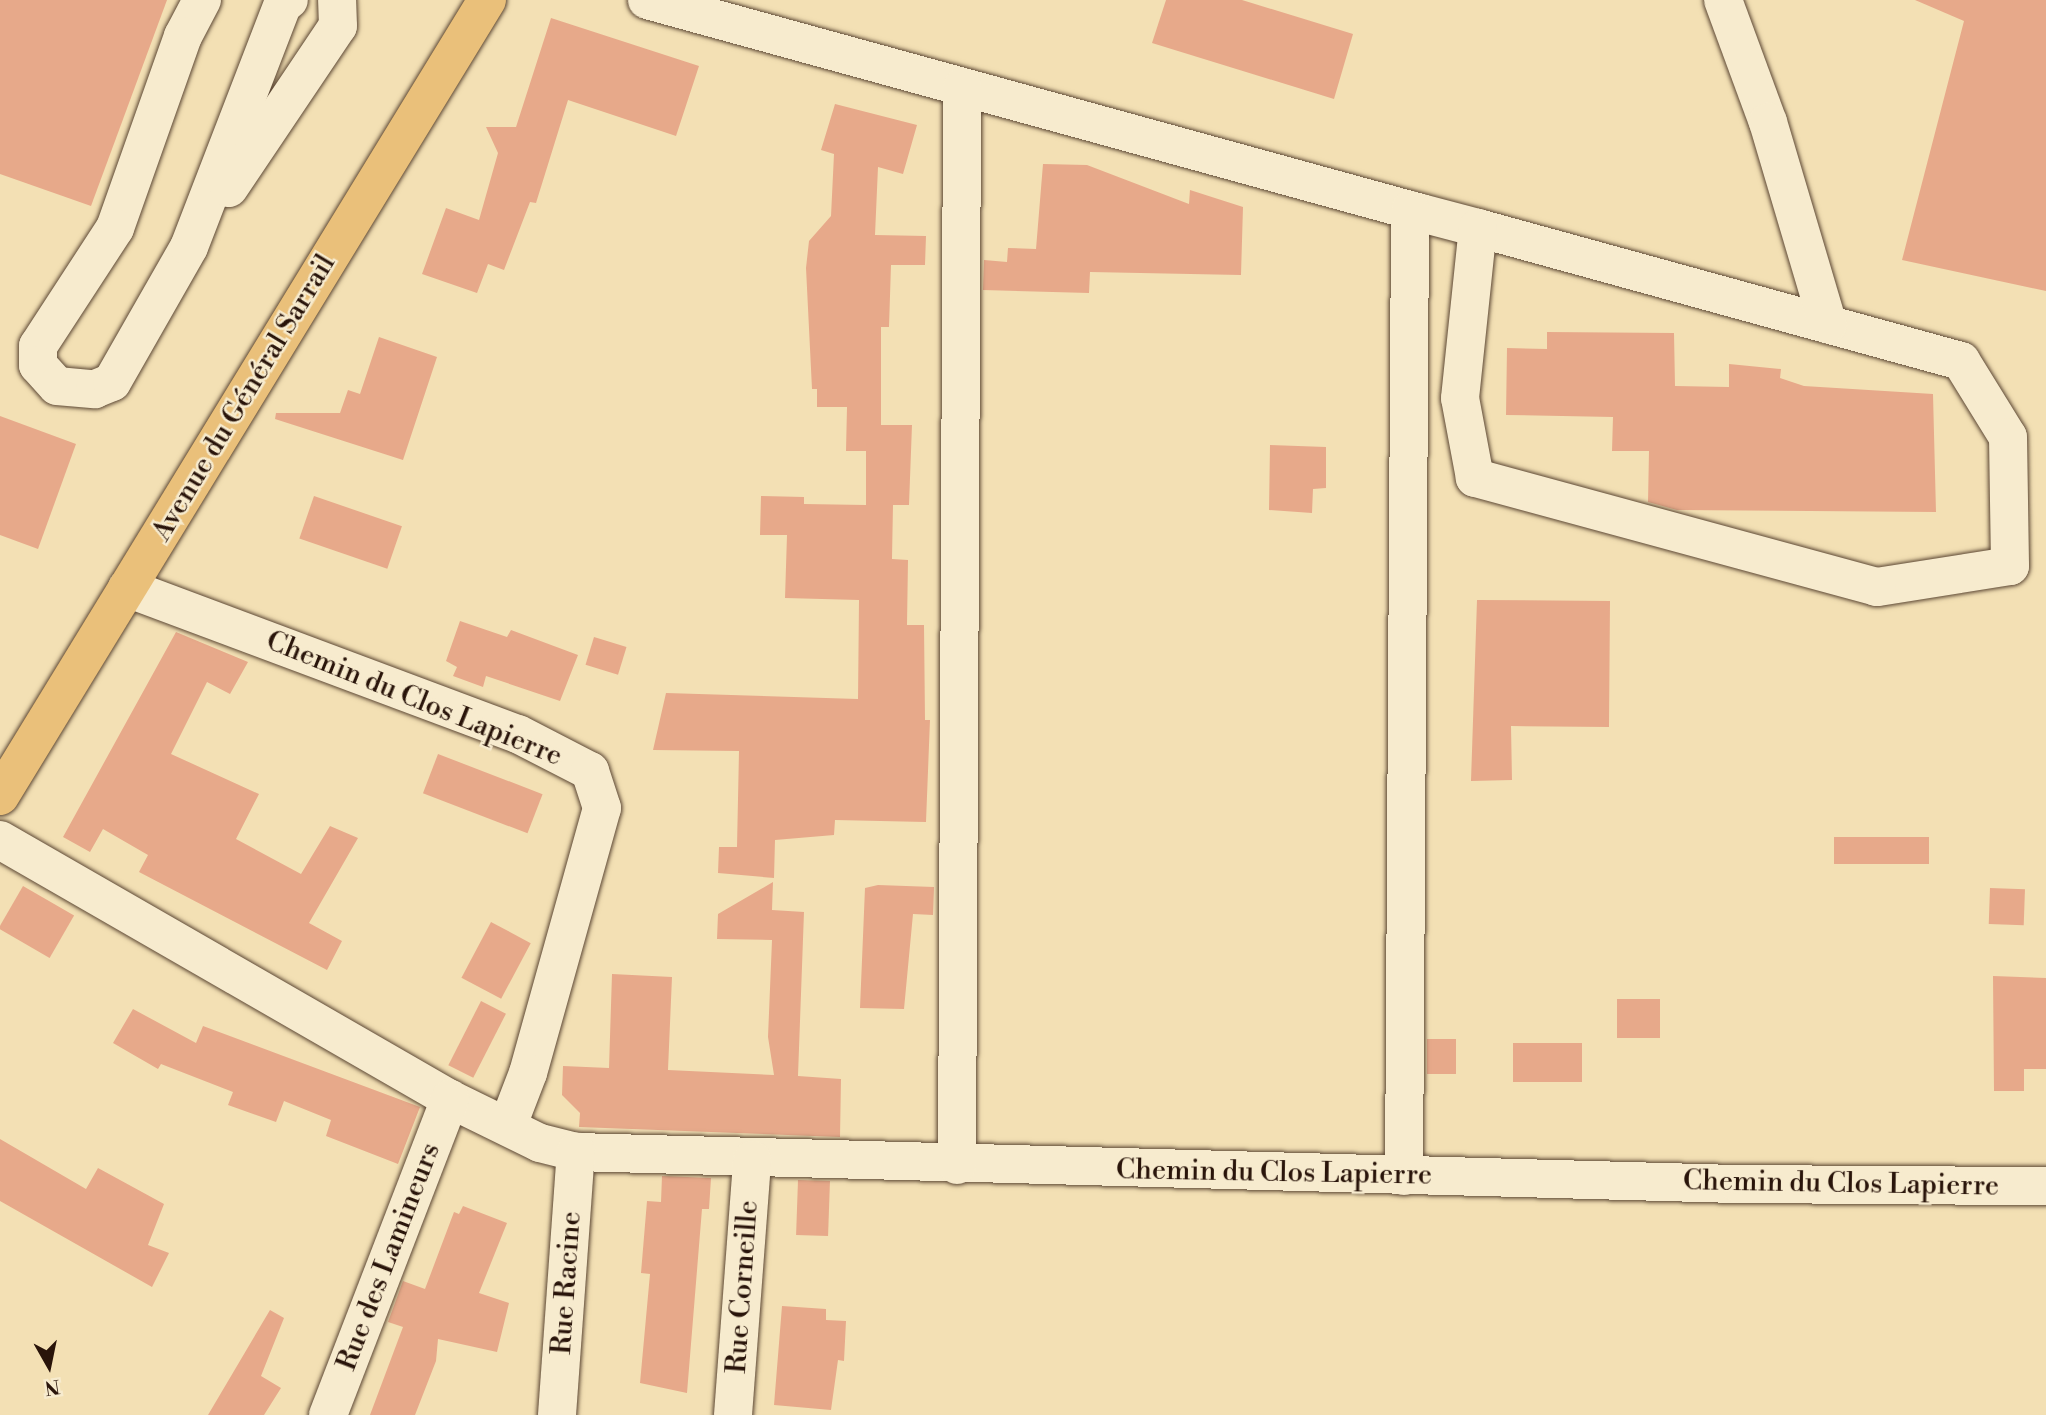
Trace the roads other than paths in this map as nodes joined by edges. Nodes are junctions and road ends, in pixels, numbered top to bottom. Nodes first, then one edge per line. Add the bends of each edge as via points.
1 (202, 0) edge
2 (289, 0) edge
3 (337, 0) edge
4 (487, 0) edge
5 (647, 0) edge
6 (1723, 0) edge
7 (962, 87) junction
8 (1410, 209) junction
9 (1478, 228) junction
10 (189, 247) junction
11 (1828, 324) junction
12 (127, 588) junction
13 (0, 796) edge
14 (0, 840) edge
15 (450, 1099) junction
16 (508, 1125) junction
17 (576, 1152) junction
18 (752, 1160) junction
19 (957, 1165) junction
20 (1404, 1176) junction
21 (2046, 1186) edge
22 (328, 1415) edge
23 (557, 1415) edge
24 (733, 1415) edge

1 - 10 street via 183,36 115,228 38,346 38,365 57,386 95,389 112,382
2 - 10 street via 283,4
3 - 10 street via 338,26
4 - 12 main road, Avenue du Général Sarrail
5 - 7 street
6 - 11 street via 1768,122
7 - 8 street
7 - 19 street
8 - 9 street
8 - 20 street
9 - 11 street
9 - 11 street via 1460,398 1475,478 1877,587 2010,566 2008,437 1961,361
12 - 13 main road, Avenue du Général Sarrail
12 - 16 street, Chemin du Clos Lapierre via 517,734 590,772 601,808 528,1073
14 - 15 street, Chemin du Clos Lapierre
15 - 16 street, Chemin du Clos Lapierre
15 - 22 street, Rue des Lamineurs
16 - 17 street, Chemin du Clos Lapierre via 540,1143
17 - 18 street, Chemin du Clos Lapierre
17 - 23 street, Rue Racine
18 - 19 street, Chemin du Clos Lapierre
18 - 24 street, Rue Corneille
19 - 20 street, Chemin du Clos Lapierre
20 - 21 street, Chemin du Clos Lapierre

